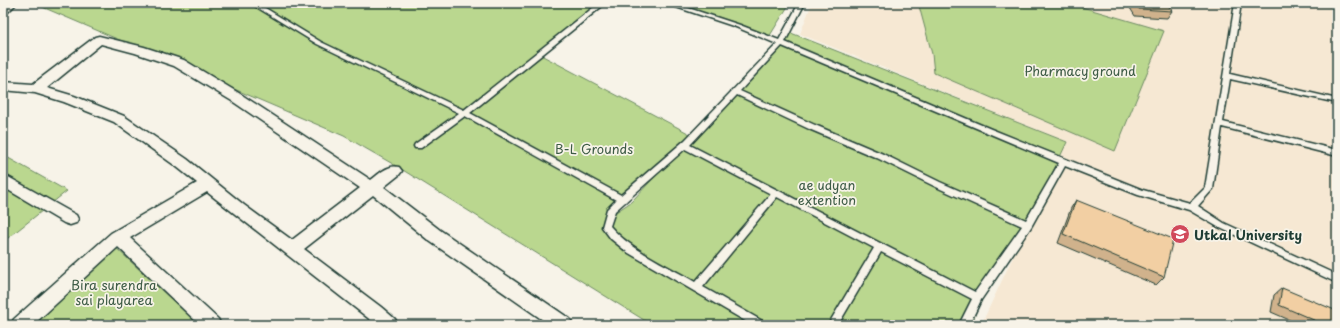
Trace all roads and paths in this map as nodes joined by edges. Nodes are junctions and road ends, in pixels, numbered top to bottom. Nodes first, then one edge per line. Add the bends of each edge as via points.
1 (9, 3) edge
2 (253, 3) edge
3 (603, 3) edge
4 (667, 3) edge
5 (802, 3) edge
6 (1238, 3) edge
7 (3, 9) edge
8 (782, 43) junction
9 (1227, 76) junction
10 (3, 86) edge
11 (36, 89) junction
12 (735, 91) junction
13 (1337, 101) edge
14 (465, 113) junction
15 (1219, 124) junction
16 (684, 145) junction
17 (418, 146) dead end
18 (1337, 153) edge
19 (1064, 161) junction
20 (394, 171) dead end
21 (3, 180) edge
22 (208, 184) junction
23 (372, 188) junction
24 (776, 193) junction
25 (622, 199) junction
26 (1192, 207) junction
27 (70, 219) dead end
28 (1028, 225) junction
29 (117, 238) junction
30 (880, 246) junction
31 (292, 249) junction
32 (1337, 279) edge
33 (697, 287) junction
34 (977, 297) junction
35 (20, 325) edge
36 (212, 325) edge
37 (389, 325) edge
38 (564, 325) edge
39 (761, 325) edge
40 (833, 325) edge
41 (964, 325) edge

1 - 7 street
2 - 14 lane via 319,43
3 - 14 lane
4 - 8 lane
5 - 8 lane
6 - 9 lane
8 - 12 lane
8 - 19 lane
9 - 13 lane
9 - 15 lane
10 - 11 street
11 - 22 street via 119,119
11 - 23 street via 99,40 139,50 179,63 237,98
12 - 16 lane
12 - 28 lane
14 - 17 lane
14 - 25 lane
15 - 18 lane
15 - 26 lane via 1209,189
16 - 24 lane
16 - 25 lane
19 - 26 lane via 1141,193
19 - 28 lane
20 - 23 street
21 - 27 street
22 - 29 street
22 - 31 street
23 - 31 street
23 - 38 street via 434,235
24 - 30 lane
24 - 33 lane
25 - 33 lane via 612,209 606,226 614,237 630,249
26 - 32 lane via 1221,224
28 - 34 lane
29 - 35 street
29 - 36 street
30 - 34 lane
30 - 40 lane
31 - 37 street
33 - 39 lane
34 - 41 lane

